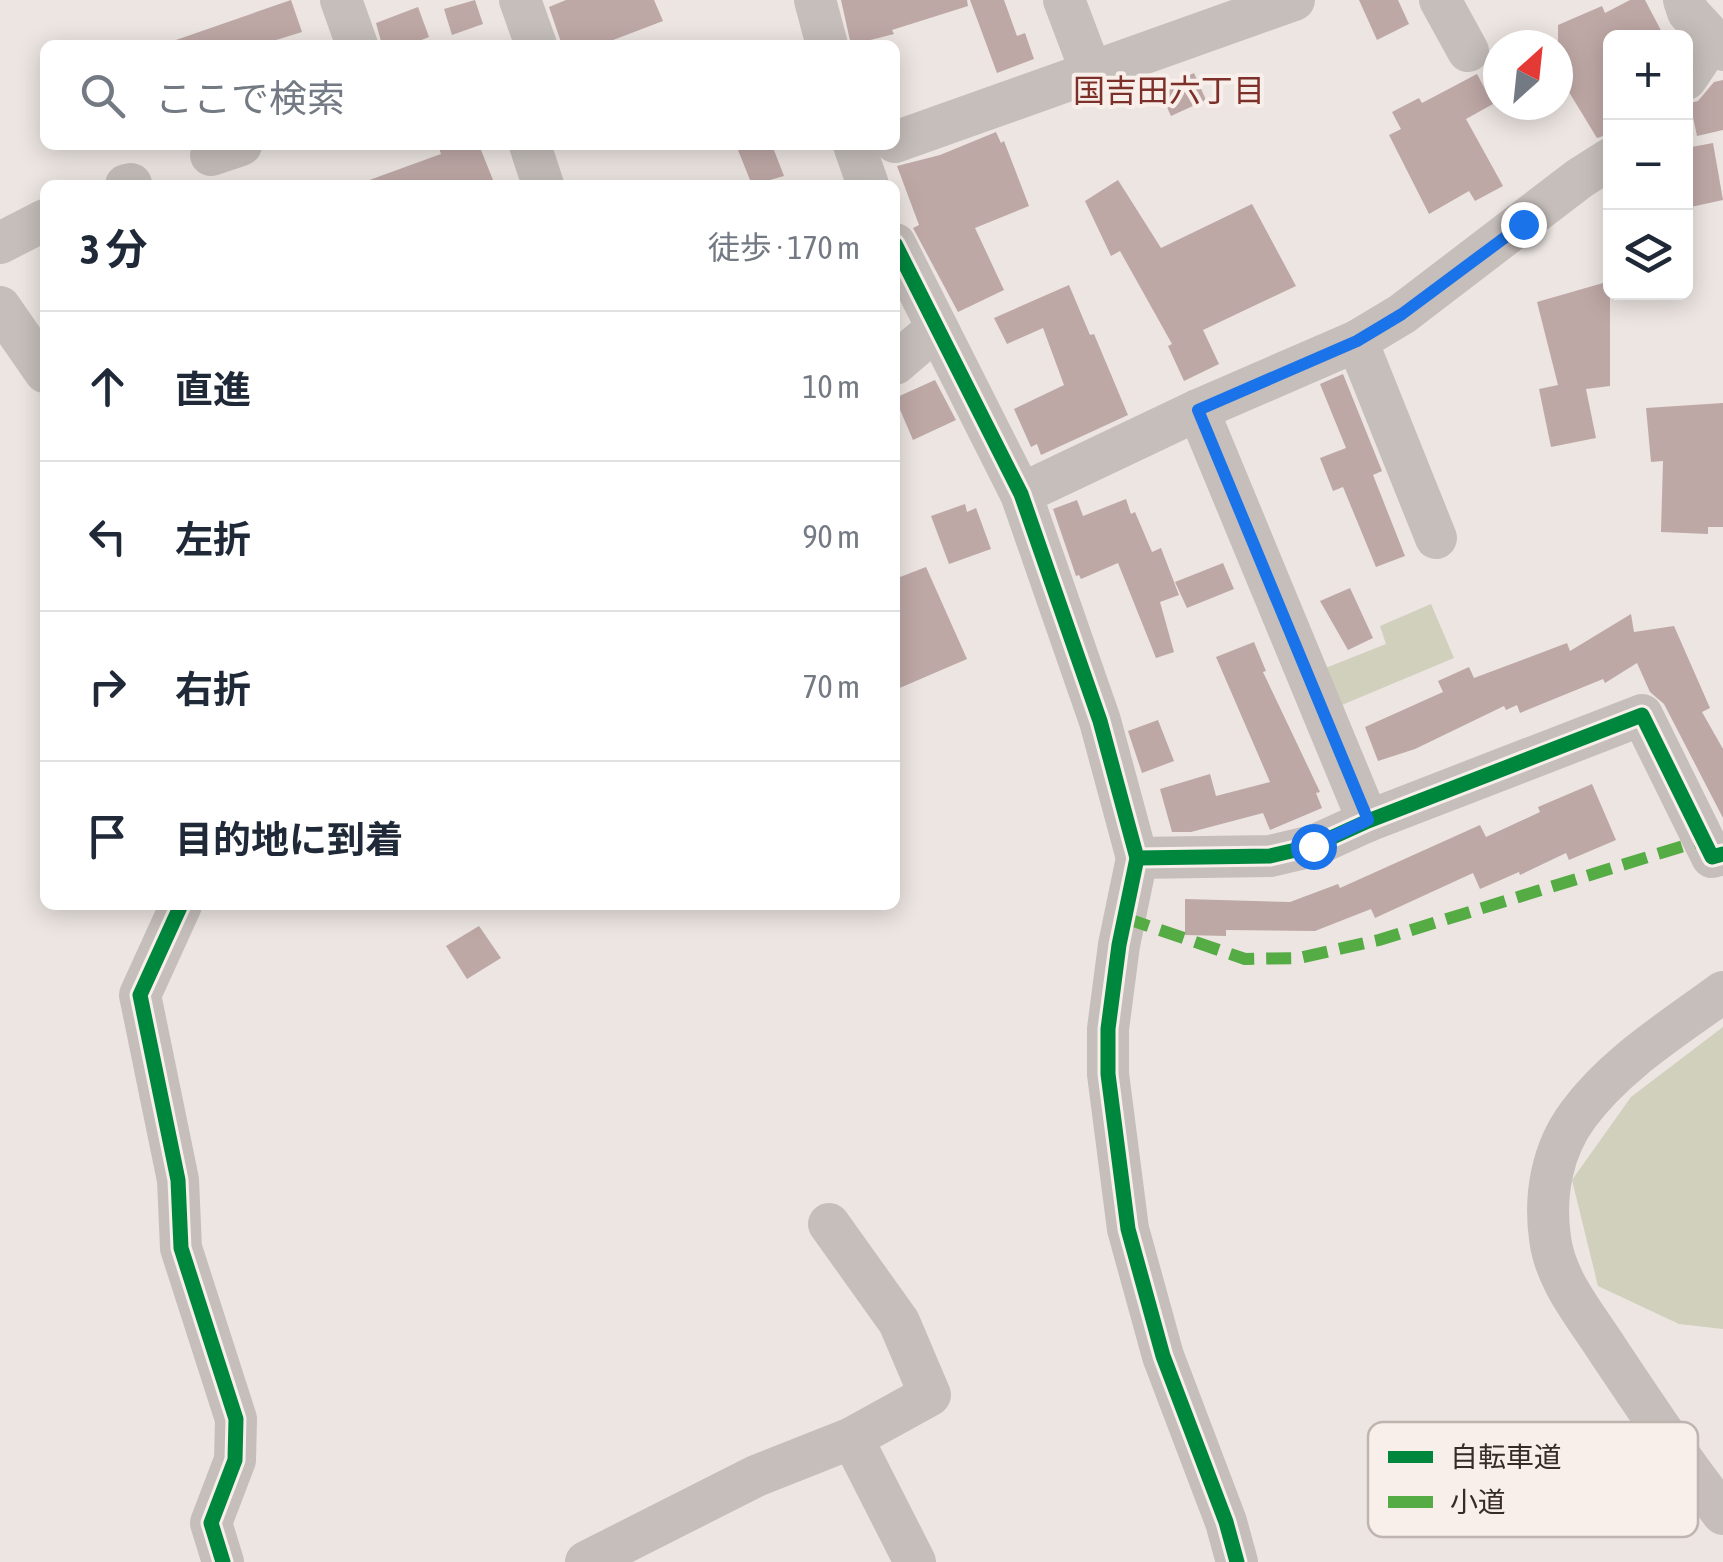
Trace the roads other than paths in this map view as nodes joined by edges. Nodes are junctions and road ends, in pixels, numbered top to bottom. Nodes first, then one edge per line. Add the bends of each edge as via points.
1 (341, 0) edge
2 (520, 0) edge
3 (814, 0) edge
4 (1064, 0) edge
5 (1294, 0) edge
6 (1440, 0) edge
7 (1684, 0) edge
8 (355, 40) edge
9 (534, 40) edge
10 (826, 40) edge
11 (1718, 44) edge
12 (1468, 50) dead end
13 (1693, 71) edge
14 (1092, 74) junction
15 (900, 144) edge
16 (532, 150) edge
17 (1603, 163) edge
18 (542, 180) edge
19 (40, 223) edge
20 (0, 244) edge
21 (900, 254) edge
22 (0, 307) edge
23 (937, 328) junction
24 (1357, 341) junction
25 (900, 360) edge
26 (40, 365) edge
27 (1198, 410) junction
28 (1020, 494) junction
29 (1436, 538) dead end
30 (1368, 820) junction
31 (1723, 854) edge
32 (1137, 858) junction
33 (179, 910) edge
34 (1723, 992) edge
35 (829, 1224) dead end
36 (1656, 1422) edge
37 (852, 1438) junction
38 (1698, 1482) edge
39 (1723, 1514) edge
40 (222, 1562) edge
41 (586, 1562) edge
42 (915, 1562) edge
43 (1237, 1562) edge

1 - 8 street
2 - 9 street
3 - 10 street
4 - 14 street
5 - 14 street
6 - 12 street
7 - 11 street
11 - 13 street
14 - 15 street
16 - 18 street
17 - 24 street
19 - 20 street
21 - 23 street
22 - 26 street
23 - 25 street
23 - 28 street
24 - 27 street
24 - 29 street
27 - 28 street
27 - 30 street
28 - 32 street via 1100,721
30 - 31 street via 1642,715 1712,858
30 - 32 street via 1313,846 1270,856
32 - 43 street via 1108,1029 1128,1229 1164,1356
33 - 40 street via 140,995 178,1180 181,1248 236,1419 235,1460 212,1523
34 - 36 street via 1616,1072 1577,1116 1553,1160 1550,1240 1563,1281
35 - 37 street via 900,1322 930,1395
37 - 41 street via 756,1476
37 - 42 street
38 - 39 street

